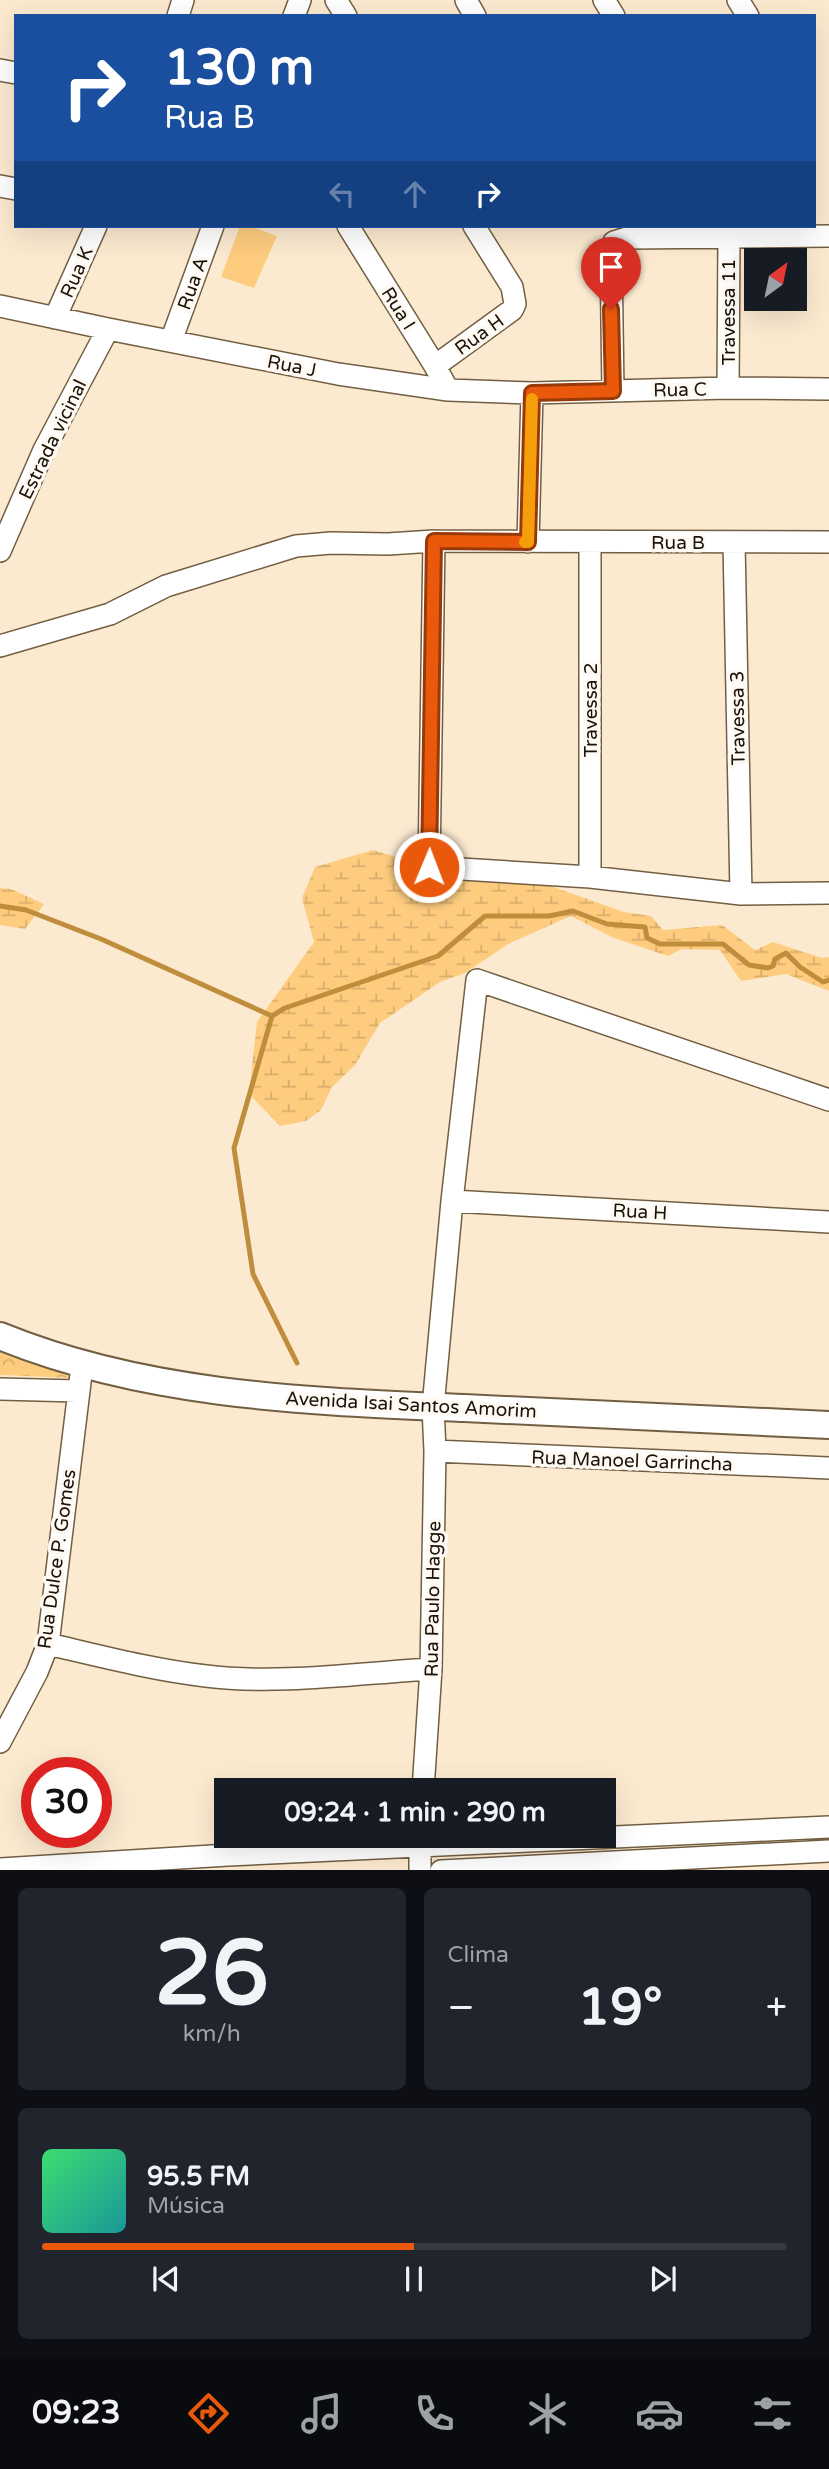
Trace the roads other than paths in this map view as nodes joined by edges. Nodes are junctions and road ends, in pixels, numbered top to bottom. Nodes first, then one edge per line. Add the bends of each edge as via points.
1 (95, 228) edge
2 (212, 228) edge
3 (349, 228) edge
4 (475, 228) edge
5 (609, 234) edge
6 (829, 236) edge
7 (729, 237) junction
8 (0, 306) edge
9 (55, 318) junction
10 (108, 330) junction
11 (171, 341) junction
12 (435, 366) junction
13 (728, 388) junction
14 (829, 389) edge
15 (448, 390) junction
16 (613, 391) junction
17 (532, 393) junction
18 (434, 541) junction
19 (528, 542) junction
20 (590, 542) junction
21 (734, 542) junction
22 (829, 542) edge
23 (0, 551) edge
24 (0, 646) edge
25 (590, 877) junction
26 (829, 893) edge
27 (741, 894) junction
28 (829, 1100) edge
29 (452, 1201) junction
30 (829, 1222) edge
31 (0, 1336) edge
32 (79, 1378) junction
33 (0, 1389) edge
34 (433, 1407) junction
35 (829, 1425) edge
36 (435, 1451) junction
37 (829, 1468) edge
38 (48, 1644) junction
39 (431, 1669) junction
40 (0, 1742) edge
41 (424, 1778) edge
42 (829, 1827) edge
43 (616, 1834) edge
44 (319, 1848) edge
45 (420, 1848) edge
46 (829, 1851) edge
47 (0, 1870) edge
48 (420, 1870) edge
49 (460, 1870) edge

1 - 9 street, Rua K
2 - 11 street, Rua A
3 - 12 street, Rua I
4 - 12 street, Rua H via 512,288 515,304
5 - 7 street via 627,238
5 - 16 street
6 - 7 street
7 - 13 street, Travessa 11
8 - 9 street, Rua J
9 - 10 street, Rua J
10 - 11 street, Rua J
10 - 23 street, Estrada vicinal via 44,450
11 - 15 street, Rua J
12 - 15 street, Rua I
13 - 14 street, Rua C
13 - 16 street, Rua C
15 - 17 street, Rua J
16 - 17 street, Rua C
17 - 19 street
18 - 19 street, Rua B
18 - 24 street, Rua B via 296,546 166,586 110,614
18 - 25 street via 429,867
19 - 20 street, Rua B
20 - 21 street, Rua B
20 - 25 street, Travessa 2
21 - 22 street, Rua B
21 - 27 street, Travessa 3
25 - 27 street
26 - 27 street
28 - 29 street via 477,980
29 - 30 street, Rua H
29 - 34 street
31 - 32 main road, Avenida Isai Santos Amorim
32 - 33 street
32 - 34 main road, Avenida Isai Santos Amorim
32 - 38 street, Rua Dulce P. Gomes
34 - 35 main road, Avenida Isai Santos Amorim
34 - 36 street, Rua Paulo Hagge
36 - 37 street, Rua Manoel Garrincha
36 - 39 street, Rua Paulo Hagge
38 - 39 street via 166,1670 246,1679
38 - 40 street, Rua Dulce P. Gomes
39 - 41 street, Rua Paulo Hagge
42 - 43 street
44 - 47 street
45 - 48 street
46 - 49 street

